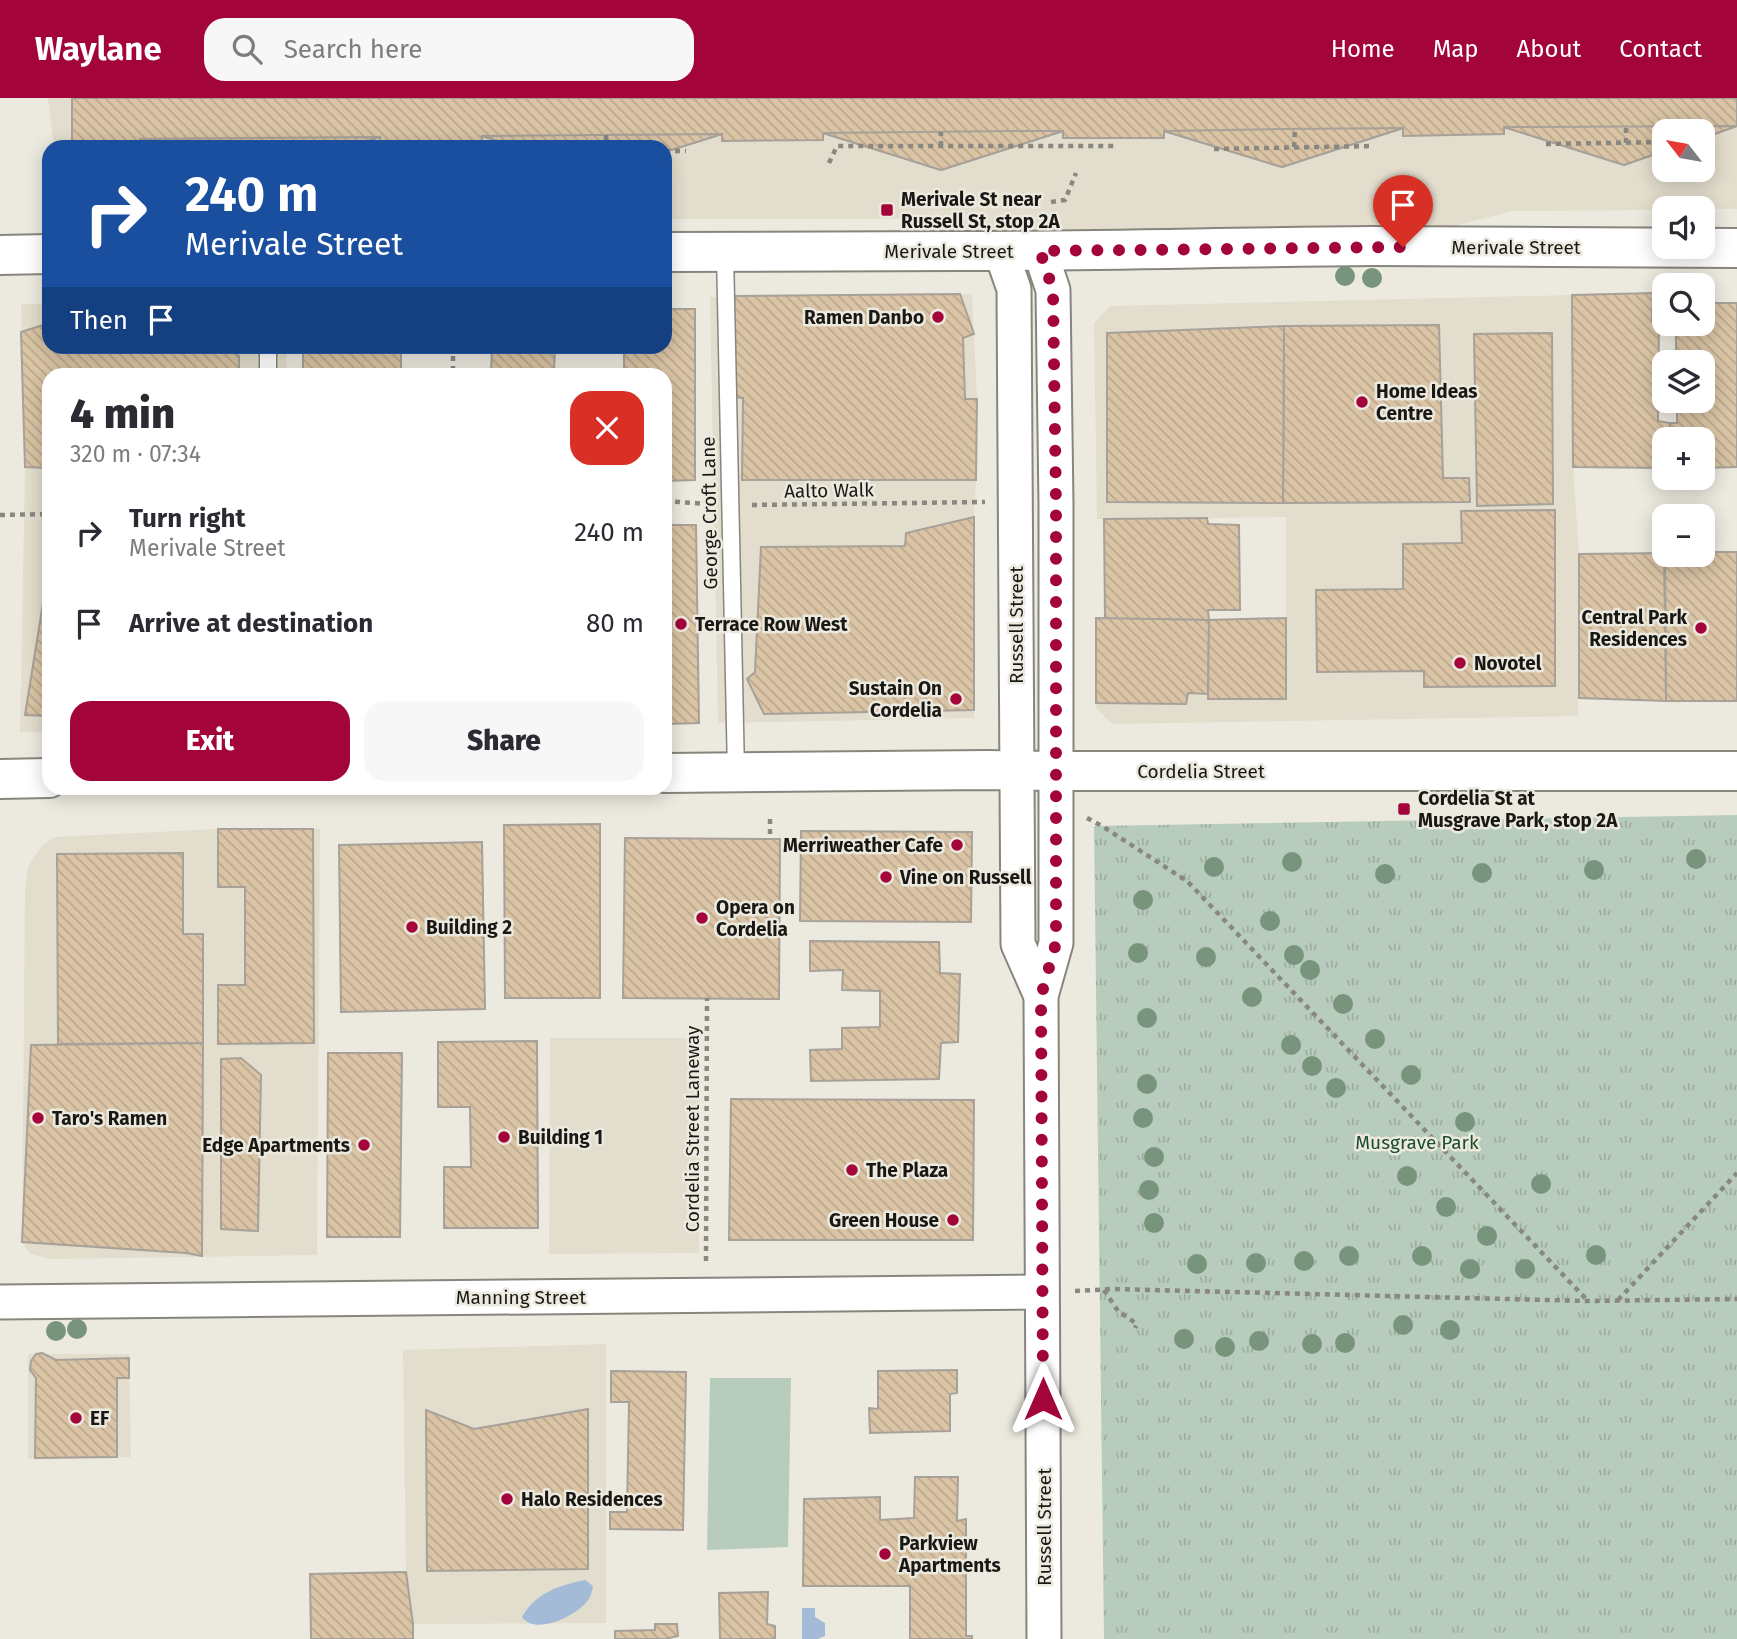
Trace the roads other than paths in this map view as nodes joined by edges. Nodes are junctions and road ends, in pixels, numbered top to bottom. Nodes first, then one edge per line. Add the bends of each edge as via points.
1 (1737, 248) edge
2 (1040, 251) junction
3 (672, 252) edge
4 (724, 252) junction
5 (1001, 252) junction
6 (42, 254) edge
7 (0, 255) edge
8 (1018, 770) junction
9 (1056, 771) junction
10 (1737, 771) edge
11 (672, 773) edge
12 (736, 773) junction
13 (42, 778) edge
14 (0, 779) edge
15 (1041, 996) junction
16 (1042, 1292) junction
17 (0, 1302) edge
18 (1044, 1639) edge

1 - 2 main road, Merivale Street via 1375,246
2 - 5 main road, Merivale Street
2 - 9 street, Russell Street via 1053,290
3 - 4 main road, Merivale Street
4 - 5 main road, Merivale Street
4 - 12 lane, George Croft Lane
5 - 8 street, Russell Street via 1014,289
6 - 7 main road
8 - 9 main road, Cordelia Street
8 - 12 main road, Cordelia Street
8 - 15 street, Russell Street via 1018,944
9 - 10 main road, Cordelia Street
9 - 15 street, Russell Street via 1056,943
11 - 12 main road, Cordelia Street
13 - 14 main road
15 - 16 street, Russell Street
16 - 17 street, Manning Street
16 - 18 street, Russell Street

